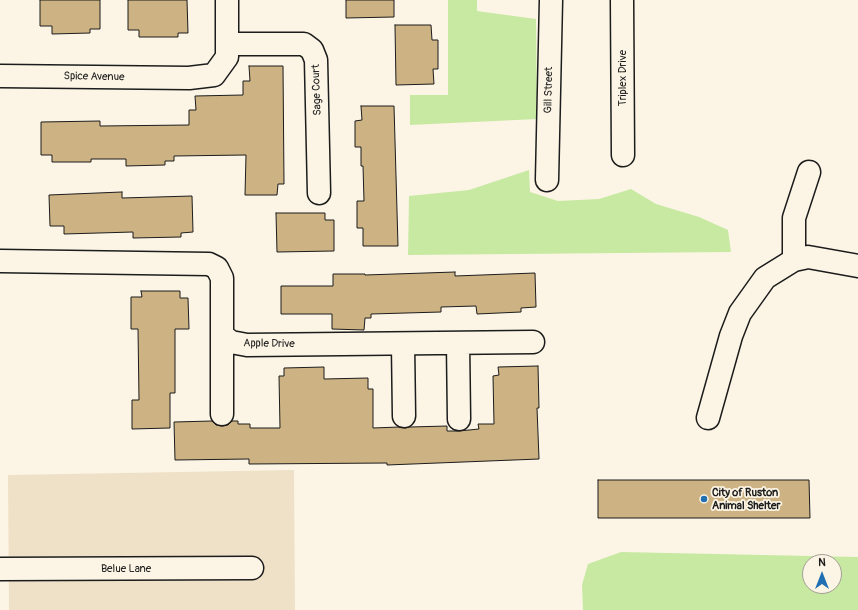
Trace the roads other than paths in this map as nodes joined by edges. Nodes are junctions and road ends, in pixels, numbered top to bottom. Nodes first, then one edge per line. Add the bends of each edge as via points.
1 (227, 0) edge
2 (551, 0) edge
3 (622, 0) edge
4 (227, 44) junction
5 (0, 76) edge
6 (623, 155) dead end
7 (808, 172) dead end
8 (547, 180) dead end
9 (319, 193) dead end
10 (794, 260) junction
11 (0, 261) edge
12 (858, 266) edge
13 (222, 335) junction
14 (533, 342) dead end
15 (458, 343) junction
16 (403, 344) junction
17 (222, 414) dead end
18 (404, 416) dead end
19 (708, 418) dead end
20 (459, 419) dead end
21 (252, 568) dead end
22 (0, 569) edge

1 - 4 street, Spice Avenue
2 - 8 street, Gill Street
3 - 6 street, Triplex Drive
4 - 5 street, Spice Avenue via 227,57 214,74 189,78
4 - 9 street, Sage Court via 304,44 312,50 316,60
7 - 10 street via 794,218
10 - 12 street via 808,257
10 - 19 street via 765,278 740,313
11 - 13 street via 210,264 217,268 222,278
13 - 16 street, Apple Drive via 231,342 247,345
13 - 17 street
14 - 15 street, Apple Drive
15 - 16 street, Apple Drive
15 - 20 street
16 - 18 street
21 - 22 street, Belue Lane

